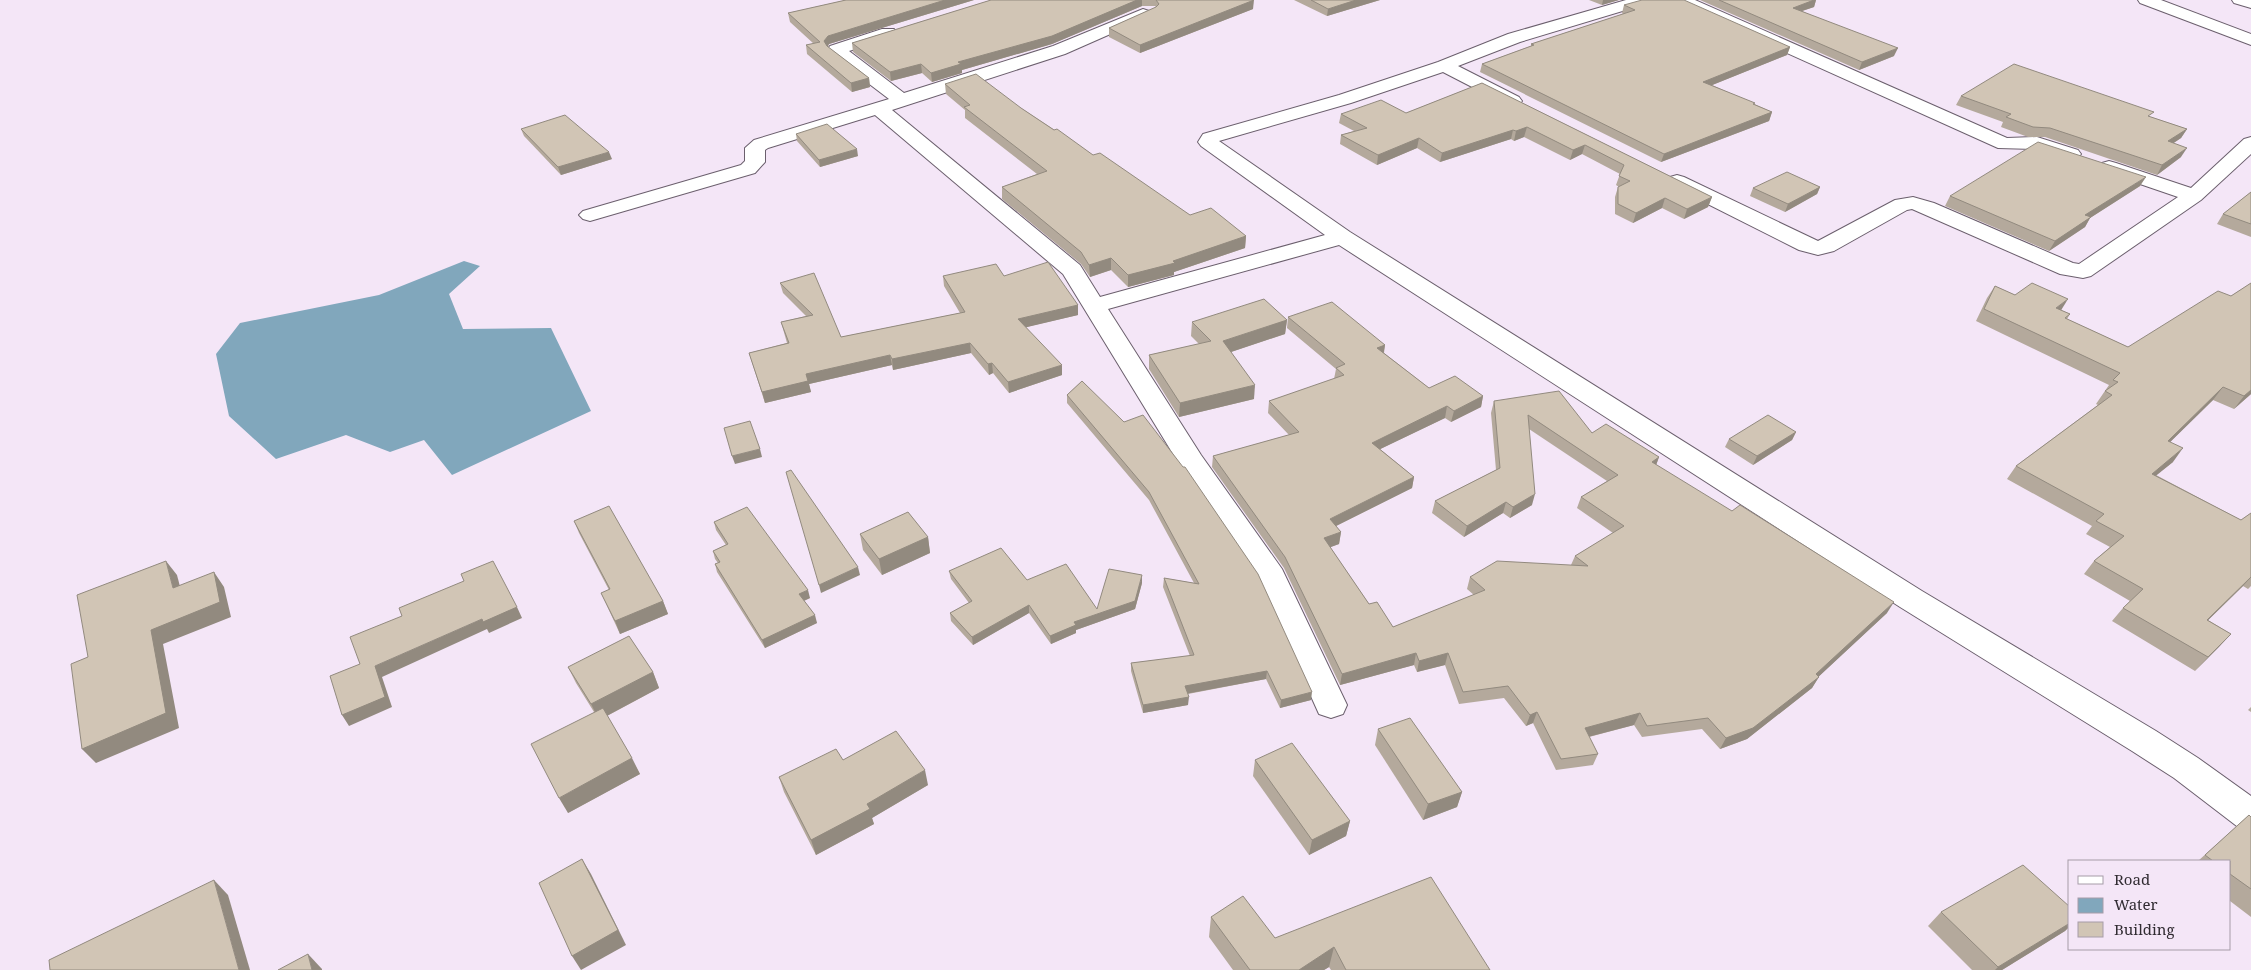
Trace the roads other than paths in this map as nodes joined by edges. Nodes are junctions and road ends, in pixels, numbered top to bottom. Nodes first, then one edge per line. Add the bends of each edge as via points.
1 (1643, 0) edge
2 (1682, 0) edge
3 (2146, 0) edge
4 (2240, 0) edge
5 (2251, 3) edge
6 (1149, 11) edge
7 (904, 28) edge
8 (2251, 40) edge
9 (1444, 66) junction
10 (900, 100) junction
11 (1527, 108) edge
12 (879, 109) junction
13 (2251, 143) edge
14 (1658, 172) edge
15 (2194, 196) junction
16 (590, 216) dead end
17 (1342, 237) junction
18 (1094, 306) junction
19 (1331, 704) dead end
20 (2251, 816) edge

1 - 9 street via 1514,38
2 - 15 street via 2005,144 2037,143
3 - 8 street
4 - 5 street
6 - 10 street via 1059,50
7 - 10 street via 836,50
9 - 11 street
9 - 17 street via 1210,138 1208,142
10 - 12 street
12 - 16 street via 761,144 755,148 755,162 748,169
12 - 18 street via 1072,270
13 - 15 street
14 - 15 street via 1818,248 1902,204 1913,203 2076,271 2083,271
17 - 18 street
17 - 20 street via 1911,599 2151,745
18 - 19 street via 1195,468 1272,577

